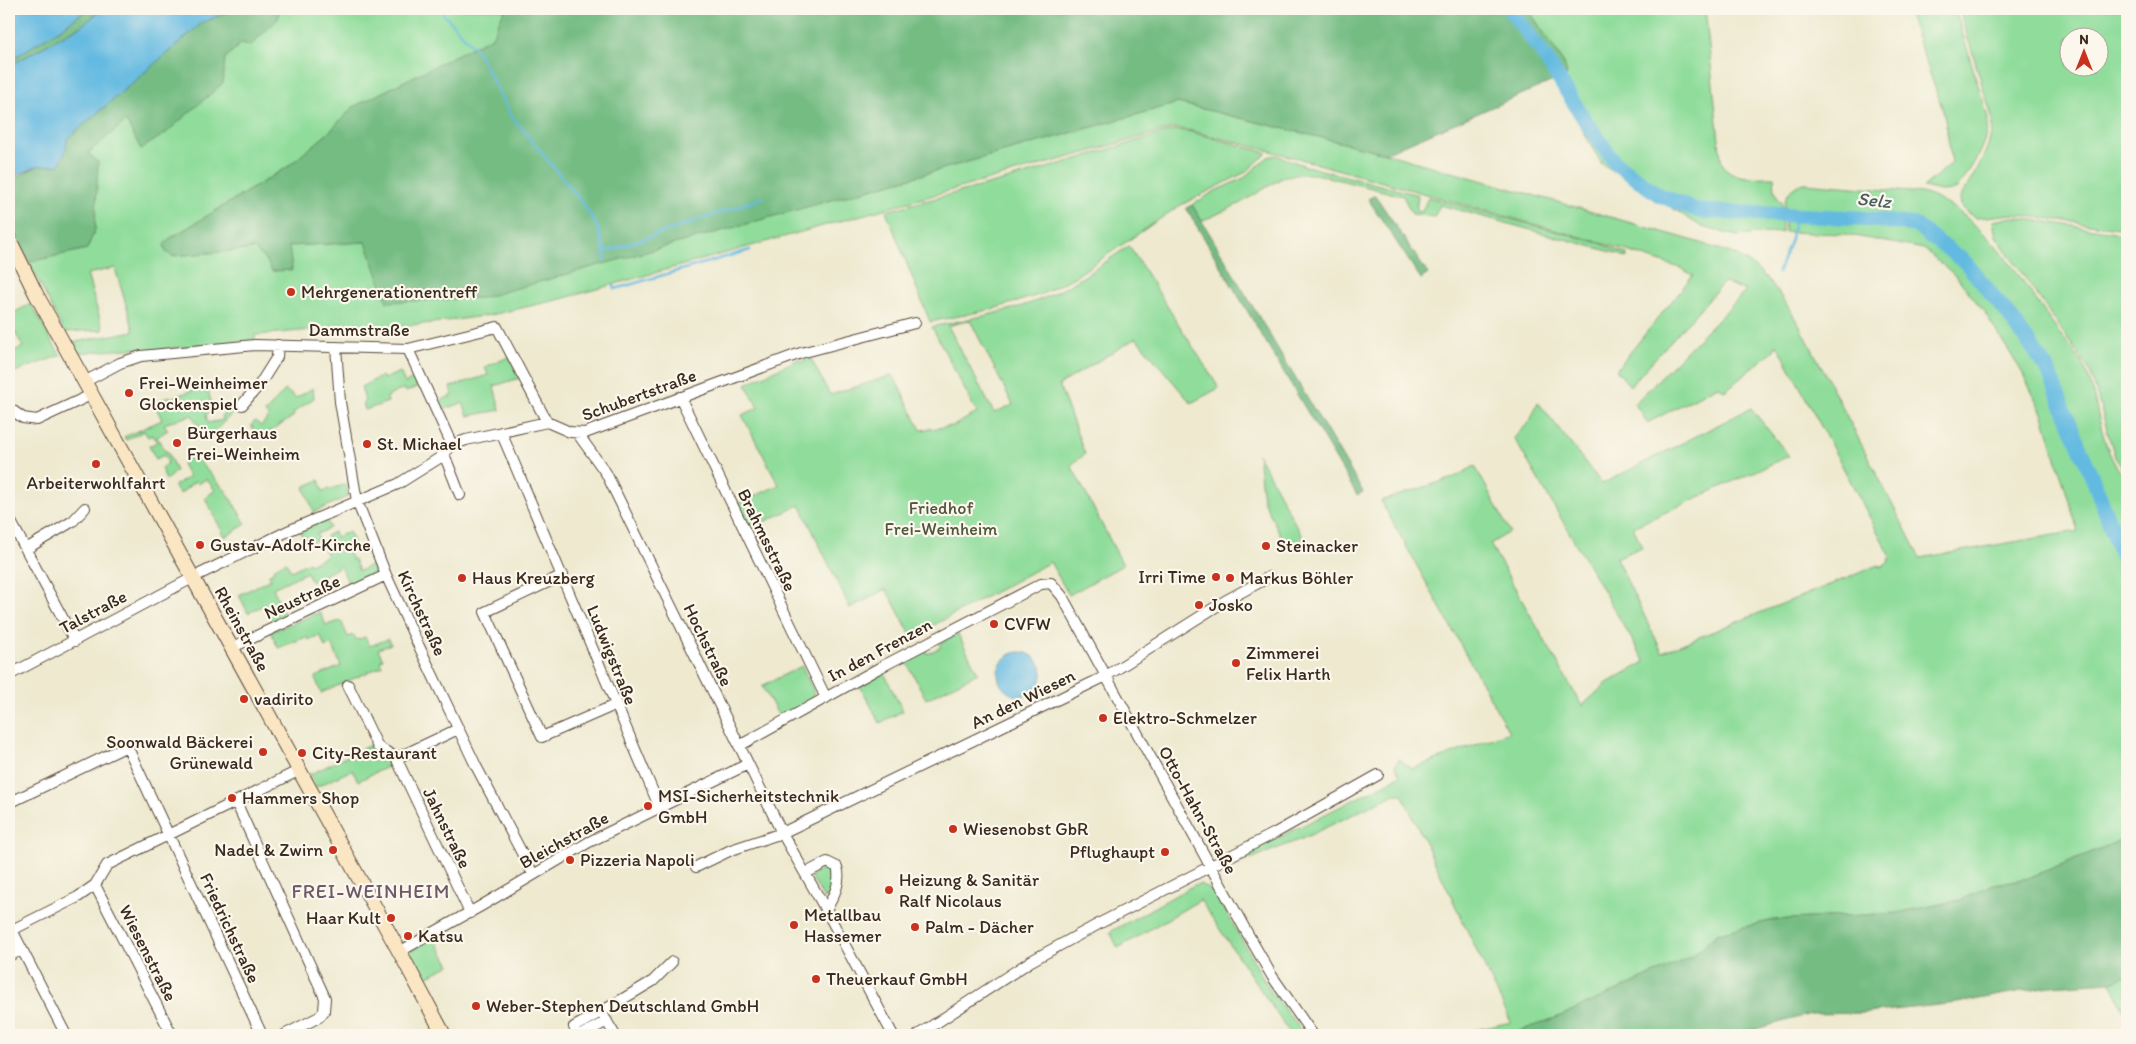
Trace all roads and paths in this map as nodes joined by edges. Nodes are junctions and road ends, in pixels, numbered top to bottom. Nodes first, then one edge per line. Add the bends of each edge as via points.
1 (9, 239) edge
2 (915, 323) dead end
3 (278, 345) junction
4 (336, 347) junction
5 (408, 349) junction
6 (86, 381) junction
7 (93, 394) junction
8 (680, 397) junction
9 (242, 405) dead end
10 (9, 408) edge
11 (547, 422) junction
12 (501, 432) junction
13 (578, 434) junction
14 (452, 445) junction
15 (444, 454) junction
16 (460, 495) dead end
17 (357, 501) junction
18 (85, 508) dead end
19 (9, 518) edge
20 (26, 549) junction
21 (386, 575) junction
22 (563, 575) junction
23 (1269, 577) dead end
24 (193, 578) junction
25 (1038, 585) joint
26 (75, 640) junction
27 (231, 648) junction
28 (9, 675) edge
29 (1106, 676) junction
30 (348, 685) dead end
31 (826, 698) junction
32 (615, 705) junction
33 (458, 730) junction
34 (739, 746) junction
35 (397, 758) junction
36 (748, 764) junction
37 (300, 770) junction
38 (1378, 776) dead end
39 (236, 802) junction
40 (9, 803) edge
41 (659, 806) junction
42 (782, 833) junction
43 (169, 834) junction
44 (1210, 866) junction
45 (696, 867) dead end
46 (806, 873) junction
47 (533, 874) junction
48 (95, 885) junction
49 (826, 910) junction
50 (470, 913) junction
51 (10, 931) edge
52 (21, 950) junction
53 (399, 952) junction
54 (9, 956) edge
55 (672, 962) dead end
56 (604, 1016) junction
57 (66, 1035) edge
58 (172, 1035) edge
59 (262, 1035) edge
60 (284, 1035) edge
61 (444, 1035) edge
62 (577, 1035) edge
63 (581, 1035) edge
64 (615, 1035) edge
65 (893, 1035) edge
66 (918, 1035) edge
67 (1313, 1035) edge

1 - 6 street, Rheinstraße
2 - 8 street, Schubertstraße via 801,353
3 - 4 street, Dammstraße
3 - 6 street, Dammstraße via 141,356
3 - 9 street via 277,357
4 - 5 street, Dammstraße
4 - 17 street, Kirchstraße via 340,402
5 - 11 street, Dammstraße via 497,327
5 - 14 street
6 - 7 street, Rheinstraße
7 - 10 street via 37,420 23,418
7 - 24 street, Rheinstraße
8 - 13 street, Schubertstraße
8 - 31 street, Brahmsstraße
11 - 12 street
11 - 13 street, Schubertstraße
12 - 14 street
12 - 22 street, Ludwigstraße
13 - 34 street, Hochstraße via 606,473
14 - 15 street
15 - 16 street
15 - 17 street via 398,484
17 - 21 street, Kirchstraße
17 - 24 street
18 - 20 street via 73,521
19 - 20 street
20 - 26 street
21 - 27 street, Neustraße
21 - 33 street, Kirchstraße
22 - 32 street, Ludwigstraße
22 - 32 street via 485,612 542,737
23 - 29 street, An den Wiesen
24 - 26 street, Talstraße
24 - 27 street, Rheinstraße
25 - 29 street, Otto-Hahn-Straße via 1048,583 1057,588
25 - 31 street, In den Frenzen
26 - 28 street, Talstraße
27 - 37 street, Rheinstraße
29 - 42 street, An den Wiesen
29 - 44 street, Otto-Hahn-Straße
30 - 35 street via 378,747
31 - 34 street, In den Frenzen
32 - 41 street, Ludwigstraße
33 - 35 street
33 - 47 street, Kirchstraße
34 - 36 street, Hochstraße
35 - 50 street, Jahnstraße
36 - 41 street, Bleichstraße
36 - 42 street, Hochstraße
37 - 39 street
37 - 53 street, Rheinstraße
38 - 44 street
39 - 43 street
39 - 60 street via 325,998 324,1011 319,1017
40 - 43 street, Friedrichstraße via 127,746
41 - 47 street, Bleichstraße
42 - 45 street, An den Wiesen via 731,850
42 - 46 street, Hochstraße
43 - 48 street via 107,865
43 - 59 street, Friedrichstraße
44 - 66 street via 1031,961
44 - 67 street, Otto-Hahn-Straße via 1272,976
46 - 49 street, Hochstraße
46 - 49 street via 827,862 837,867 835,893
47 - 50 street, Bleichstraße
48 - 51 street
48 - 58 street, Wiesenstraße
49 - 65 street, Hochstraße
50 - 53 street, Bleichstraße
51 - 52 street
52 - 54 street
52 - 57 street
53 - 61 street, Rheinstraße
55 - 56 street via 653,981
56 - 62 street via 574,1027
56 - 63 street
56 - 64 street

